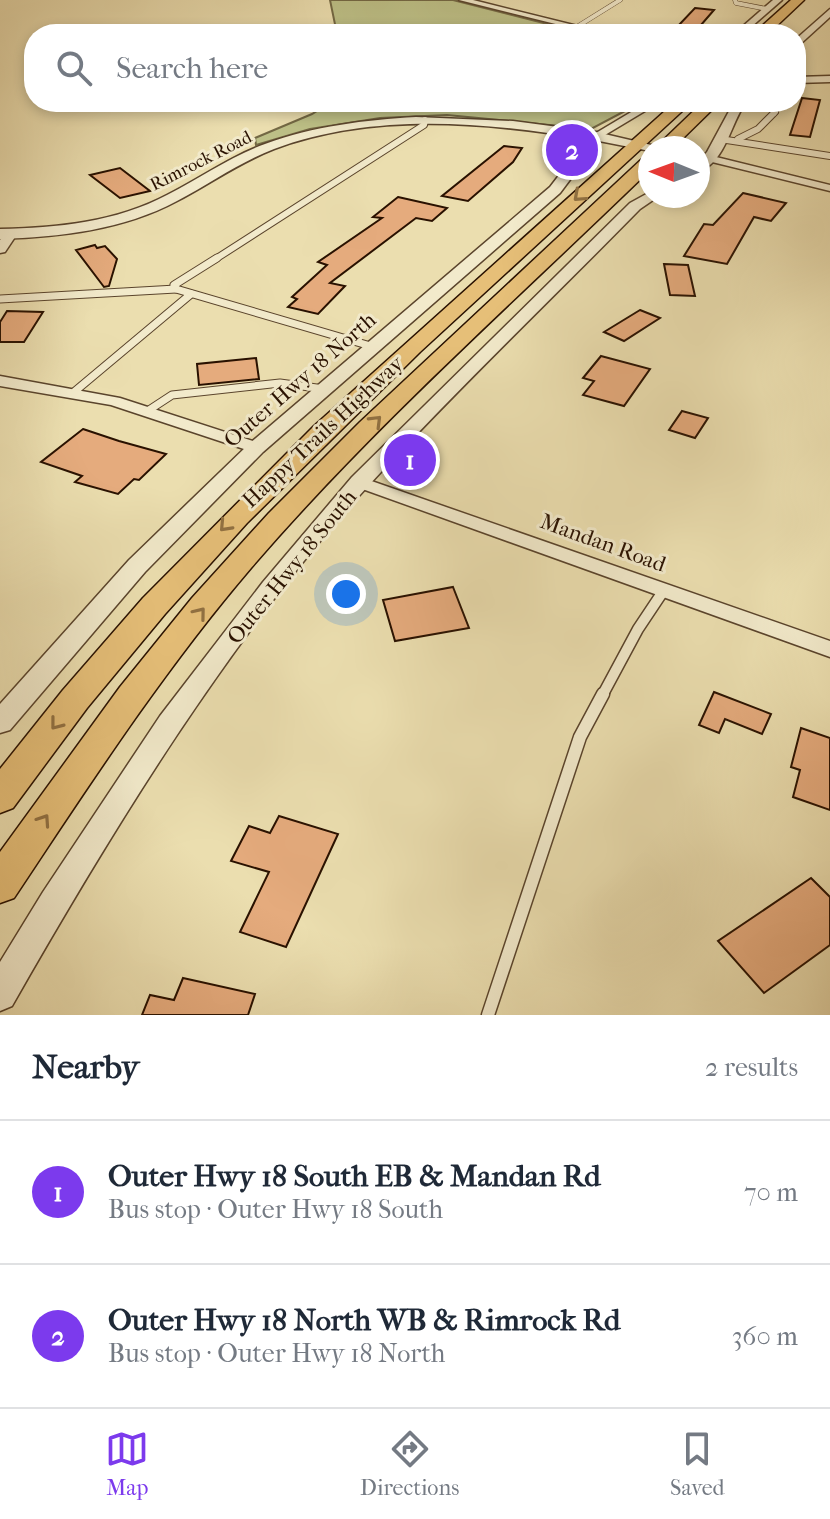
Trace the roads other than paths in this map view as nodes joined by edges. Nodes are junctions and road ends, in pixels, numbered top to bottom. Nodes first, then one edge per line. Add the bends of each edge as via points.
1 (465, 0) edge
2 (620, 0) edge
3 (735, 0) edge
4 (798, 0) edge
5 (772, 3) edge
6 (830, 12) edge
7 (559, 24) edge
8 (581, 24) edge
9 (749, 24) edge
10 (771, 24) edge
11 (806, 35) edge
12 (830, 79) edge
13 (806, 80) edge
14 (638, 112) edge
15 (677, 112) edge
16 (700, 112) edge
17 (731, 112) edge
18 (776, 112) edge
19 (425, 120) junction
20 (596, 136) junction
21 (661, 136) edge
22 (670, 136) edge
23 (720, 139) junction
24 (735, 141) junction
25 (638, 146) edge
26 (710, 152) edge
27 (830, 156) edge
28 (710, 159) edge
29 (638, 162) edge
30 (638, 164) edge
31 (830, 188) edge
32 (638, 204) edge
33 (5, 234) edge
34 (0, 249) edge
35 (176, 289) junction
36 (191, 294) junction
37 (0, 299) edge
38 (374, 347) junction
39 (0, 381) edge
40 (325, 390) junction
41 (74, 392) junction
42 (146, 412) junction
43 (256, 448) junction
44 (360, 482) junction
45 (664, 590) junction
46 (830, 649) edge
47 (0, 722) edge
48 (0, 797) edge
49 (0, 885) edge
50 (0, 994) edge
51 (488, 1015) edge

1 - 7 street
2 - 8 lane
3 - 5 lane
4 - 10 main road
5 - 9 street
6 - 11 street
12 - 13 street
14 - 20 street, Outer Hwy 18 North
15 - 21 main road, Happy Trails Highway
16 - 22 main road, Happy Trails Highway
17 - 23 street
18 - 24 lane via 760,131
19 - 20 street, Rimrock Road via 493,122
19 - 33 street, Rimrock Road via 348,128 274,145 144,210 80,227
19 - 35 lane via 179,280
20 - 25 street, Rimrock Road
20 - 38 street, Outer Hwy 18 North via 555,190
23 - 24 lane
23 - 26 street
24 - 27 lane
28 - 31 street
29 -> 48 main road, Happy Trails Highway via 315,435 242,508 106,662
49 -> 30 main road, Happy Trails Highway via 141,686 278,520
32 - 44 street, Outer Hwy 18 South
33 - 34 street
35 - 36 lane
35 - 37 lane
36 - 38 lane
36 - 41 lane
38 - 40 street, Outer Hwy 18 North
39 - 41 street
40 - 42 lane via 280,383 172,395
40 - 43 street, Outer Hwy 18 North
41 - 42 street
42 - 43 street
43 - 47 street, Outer Hwy 18 North via 137,566
44 - 45 street, Mandan Road
44 - 50 street, Outer Hwy 18 South via 271,588 170,724
45 - 46 street, Mandan Road
45 - 51 lane via 580,737

